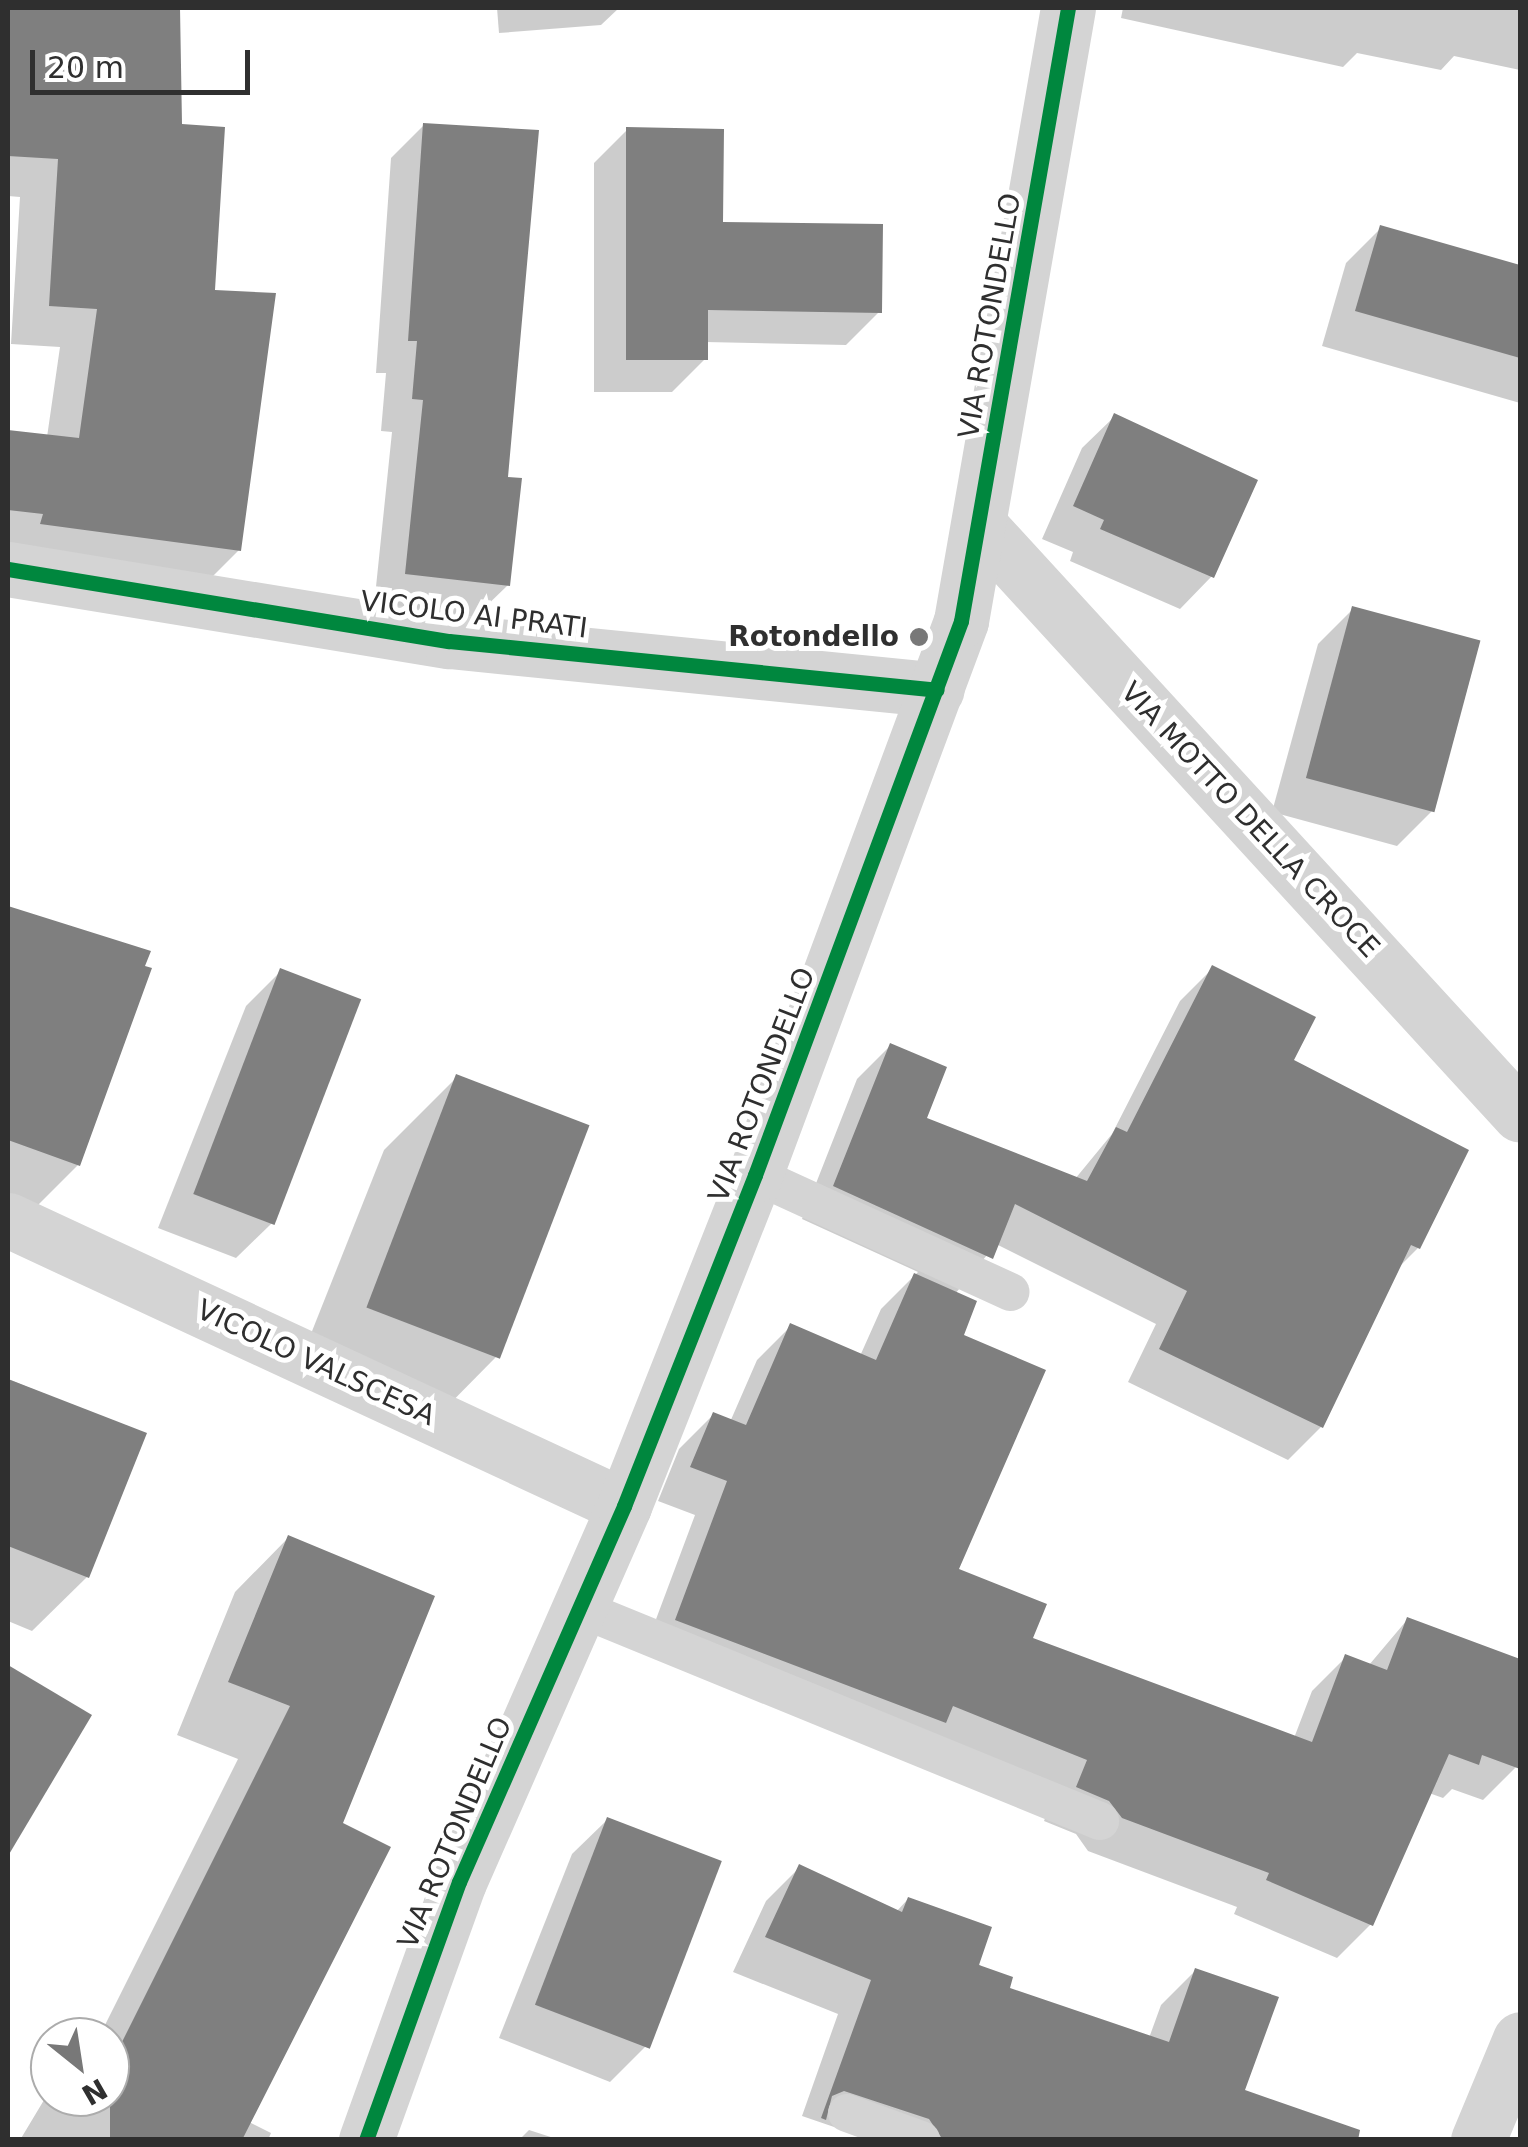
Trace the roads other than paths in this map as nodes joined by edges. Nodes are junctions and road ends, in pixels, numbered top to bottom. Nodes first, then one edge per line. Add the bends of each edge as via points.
1 (1068, 8) edge
2 (979, 525) junction
3 (8, 569) edge
4 (937, 690) junction
5 (1520, 1115) edge
6 (755, 1175) junction
7 (8, 1220) edge
8 (1011, 1292) dead end
9 (624, 1506) junction
10 (579, 1608) junction
11 (1100, 1821) dead end
12 (1520, 2038) edge
13 (847, 2113) dead end
14 (366, 2140) edge
15 (921, 2140) edge
16 (1478, 2140) edge

1 - 2 street, VIA ROTONDELLO
2 - 4 street, VIA ROTONDELLO via 961,621
2 - 5 street, VIA MOTTO DELLA CROCE
3 - 4 street, VICOLO AI PRATI via 449,641
4 - 6 street, VIA ROTONDELLO
6 - 8 lane
6 - 9 street, VIA ROTONDELLO
7 - 9 street, VICOLO VALSCESA
9 - 10 street, VIA ROTONDELLO
10 - 11 lane
10 - 14 street, VIA ROTONDELLO via 459,1882
12 - 16 street
13 - 15 lane

